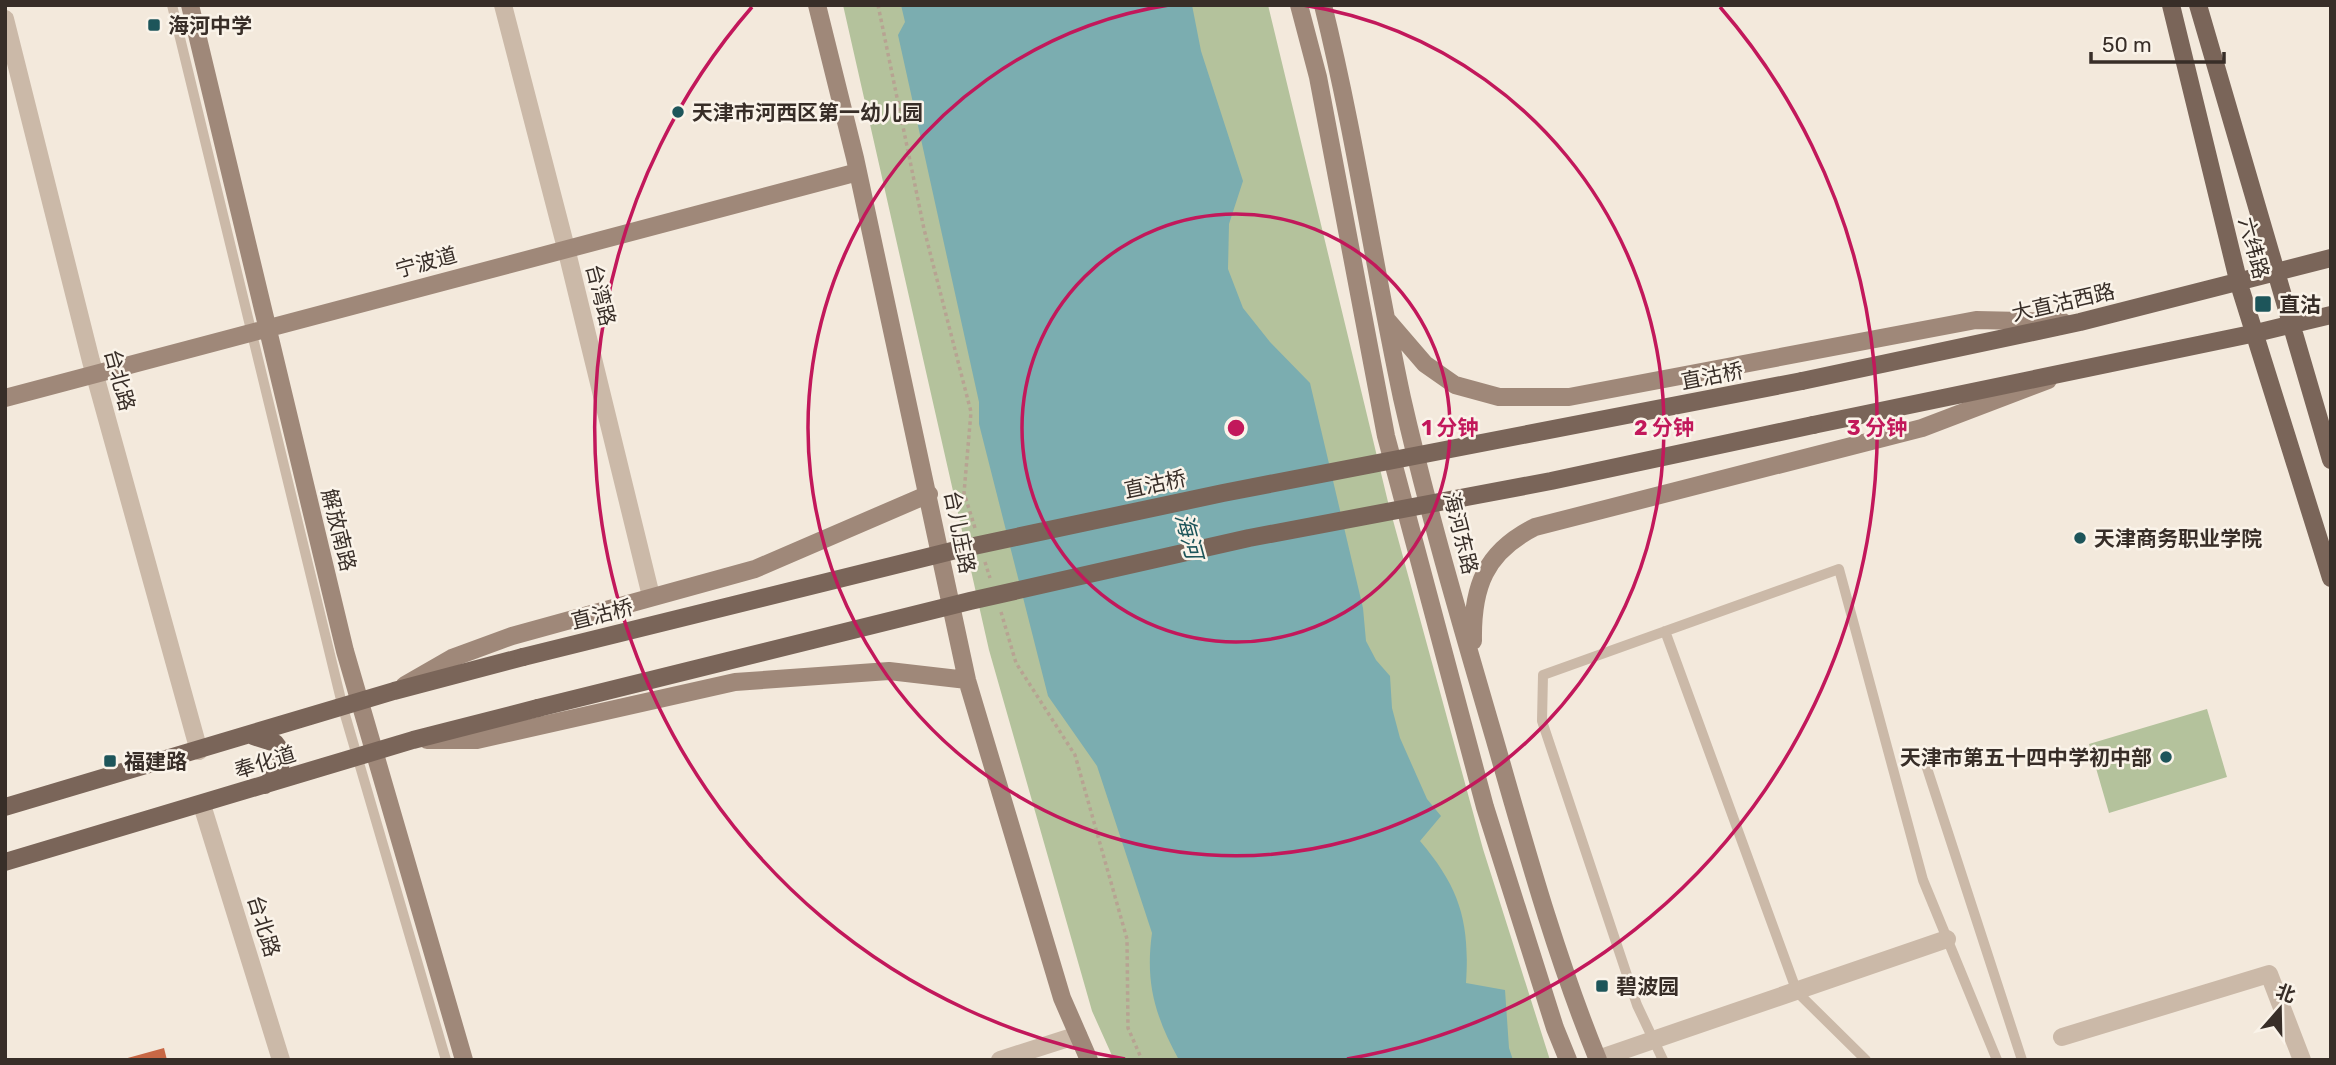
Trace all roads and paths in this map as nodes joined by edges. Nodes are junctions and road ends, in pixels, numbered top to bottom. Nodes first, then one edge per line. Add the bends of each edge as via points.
1 (172, 5) edge
2 (190, 5) edge
3 (503, 5) edge
4 (817, 5) edge
5 (1299, 5) edge
6 (1323, 5) edge
7 (2171, 5) edge
8 (2198, 5) edge
9 (5, 19) edge
10 (858, 172) junction
11 (566, 248) junction
12 (2331, 258) edge
13 (2278, 272) junction
14 (2239, 284) junction
15 (2331, 315) edge
16 (1388, 321) junction
17 (2080, 322) junction
18 (2291, 326) junction
19 (258, 329) junction
20 (2256, 333) junction
21 (2069, 371) junction
22 (95, 375) junction
23 (1802, 381) joint
24 (5, 398) edge
25 (2331, 460) edge
26 (929, 494) junction
27 (2331, 578) edge
28 (650, 596) junction
29 (1665, 631) junction
30 (523, 657) joint
31 (1473, 666) junction
32 (967, 680) junction
33 (394, 691) junction
34 (351, 705) junction
35 (246, 737) junction
36 (413, 740) junction
37 (199, 751) junction
38 (365, 754) junction
39 (1926, 765) dead end
40 (265, 785) junction
41 (202, 805) junction
42 (5, 807) edge
43 (5, 862) edge
44 (1947, 939) junction
45 (1797, 992) junction
46 (1078, 1035) junction
47 (2062, 1037) dead end
48 (1654, 1042) junction
49 (1598, 1059) edge
50 (281, 1060) edge
51 (446, 1060) edge
52 (464, 1060) edge
53 (1000, 1060) edge
54 (1088, 1060) edge
55 (1568, 1060) edge
56 (1662, 1060) edge
57 (1866, 1060) edge
58 (1997, 1060) edge
59 (2022, 1060) edge
60 (2302, 1060) edge

1 - 19 lane, 解放南路
2 - 19 main road, 解放南路
3 - 11 street, 台湾路
4 - 10 main road, 台儿庄路
5 - 55 main road via 1318,77 1386,436 1485,807
6 - 16 main road, 海河东路 via 1344,89
7 - 14 main road, 六纬路
8 - 13 main road, 六纬路
9 - 22 street, 台北路
10 - 11 main road, 宁波道
10 - 26 main road, 台儿庄路
11 - 19 main road, 宁波道
11 - 28 street, 台湾路
12 - 13 main road, 大直沽西路
13 - 14 main road, 大直沽西路
13 - 18 main road, 六纬路
14 - 17 main road, 大直沽西路
14 - 20 main road, 六纬路
15 - 18 main road
16 - 17 main road via 1425,364 1455,385 1499,397 1569,397 1976,320
16 - 31 main road, 海河东路 via 1402,398
17 - 23 main road, 大直沽西路
18 - 20 main road
18 - 25 main road, 六纬路
19 - 22 main road, 宁波道
19 - 34 main road, 解放南路
20 - 21 main road
20 - 27 main road, 六纬路
21 - 31 main road via 1922,428 1565,518 1522,533 1510,539 1483,573 1472,615
21 - 36 main road, 奉化道, bridge via 1551,481 1248,538 970,601
22 - 24 main road, 宁波道
22 - 37 street, 台北路
23 - 30 main road, 直沽桥, bridge via 960,549
26 - 28 main road via 755,569
26 - 32 main road, 台儿庄路
28 - 33 main road via 452,658
29 - 44 lane via 1839,569 1923,880
29 - 45 lane
29 - 48 lane via 1543,675 1542,721 1637,1005
30 - 33 main road, 奉化道
31 - 49 main road, 海河东路 via 1524,843
32 - 36 main road via 889,671 735,682 477,740
32 - 46 main road, 台儿庄路 via 1062,998
33 - 34 main road, 奉化道
34 - 35 main road, 奉化道
34 - 38 main road, 解放南路
35 - 37 main road, 奉化道
35 - 40 main road via 269,738 279,748 279,770
36 - 38 main road, 奉化道
37 - 42 main road, 奉化道
38 - 40 main road, 奉化道
38 - 51 lane, 解放南路
38 - 52 main road, 解放南路
39 - 59 lane
40 - 41 main road, 奉化道
41 - 43 main road, 奉化道
41 - 50 street, 台北路
44 - 45 street
44 - 58 lane
45 - 48 street
45 - 57 lane
46 - 53 street
46 - 54 main road, 台儿庄路
47 - 60 street via 2269,974
48 - 49 street
48 - 56 lane

